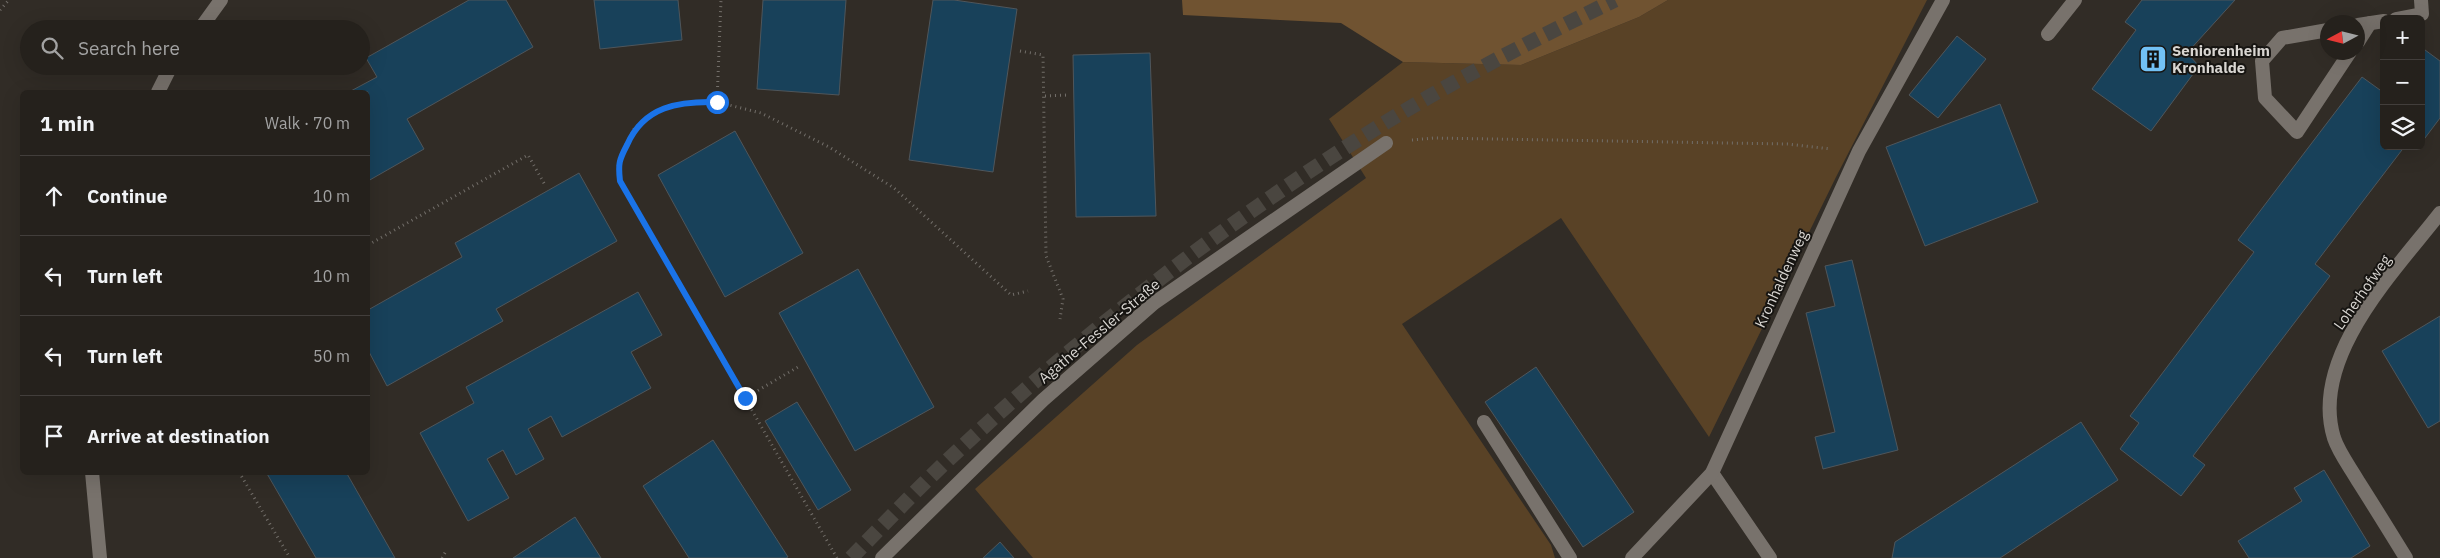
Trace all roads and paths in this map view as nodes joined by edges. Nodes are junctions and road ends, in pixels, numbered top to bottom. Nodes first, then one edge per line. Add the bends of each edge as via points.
1 (9, 0) edge
2 (222, 0) edge
3 (721, 0) edge
4 (1943, 0) edge
5 (2075, 0) edge
6 (2421, 0) edge
7 (0, 10) edge
8 (2417, 15) edge
9 (207, 20) edge
10 (2320, 31) edge
11 (2048, 34) dead end
12 (1020, 51) dead end
13 (2345, 60) edge
14 (166, 75) edge
15 (159, 90) edge
16 (1068, 95) dead end
17 (1045, 96) junction
18 (717, 102) junction
19 (1386, 142) joint
20 (1859, 151) junction
21 (545, 185) dead end
22 (2440, 214) edge
23 (370, 243) edge
24 (1028, 291) dead end
25 (1060, 319) dead end
26 (798, 367) dead end
27 (745, 398) junction
28 (1484, 422) dead end
29 (1712, 473) junction
30 (92, 475) edge
31 (240, 475) edge
32 (446, 551) dead end
33 (100, 558) edge
34 (290, 558) edge
35 (442, 558) edge
36 (837, 558) edge
37 (882, 558) edge
38 (1570, 558) edge
39 (1632, 558) edge
40 (1770, 558) edge
41 (2406, 558) edge

1 - 7 path
2 - 9 street
3 - 18 path
4 - 20 street, Kronhaldenweg
5 - 11 street
6 - 8 street via 2422,14
10 - 13 street via 2282,38 2262,61 2265,98 2297,132
12 - 17 path via 1043,55
14 - 15 street
16 - 17 path
17 - 25 path via 1046,256 1063,298
18 - 24 path via 761,113 829,147 894,188 1011,295
18 - 27 path via 691,102 663,108 645,119 633,130 618,163 620,181
19 - 20 path via 1434,138 1748,143
19 - 37 street, Agathe-Fessler-Straße via 1154,302 1043,400
20 - 29 street, Kronhaldenweg
21 - 23 path via 528,155
22 - 41 street, Loherhofweg via 2377,293 2349,335 2335,368 2331,393 2334,438
26 - 27 path
27 - 36 path
28 - 38 street
29 - 39 street, Kronhaldenweg
29 - 40 street
30 - 33 street
31 - 34 path
32 - 35 path

